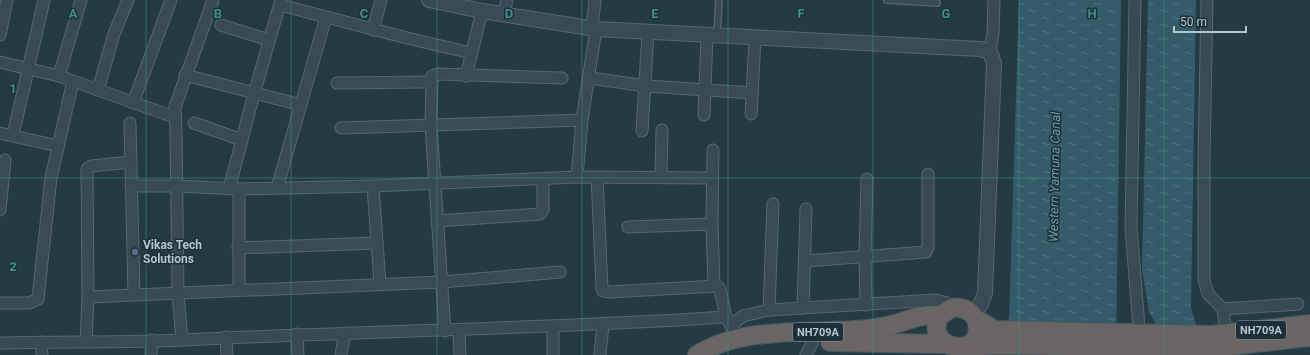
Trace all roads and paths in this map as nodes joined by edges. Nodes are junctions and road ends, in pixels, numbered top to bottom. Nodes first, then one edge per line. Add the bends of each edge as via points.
1 (7, 0) edge
2 (44, 0) edge
3 (81, 0) edge
4 (128, 0) edge
5 (171, 0) edge
6 (213, 0) edge
7 (381, 0) edge
8 (429, 0) edge
9 (507, 0) edge
10 (594, 0) edge
11 (719, 0) edge
12 (887, 0) edge
13 (994, 0) edge
14 (1135, 0) edge
15 (1207, 0) edge
16 (280, 3) edge
17 (937, 3) dead end
18 (482, 11) junction
19 (504, 14) junction
20 (326, 17) junction
21 (220, 25) dead end
22 (594, 29) junction
23 (373, 30) junction
24 (648, 32) junction
25 (0, 35) edge
26 (712, 36) junction
27 (754, 38) junction
28 (269, 40) junction
29 (990, 52) junction
30 (471, 53) junction
31 (0, 62) edge
32 (28, 67) junction
33 (185, 75) junction
34 (59, 76) junction
35 (466, 76) junction
36 (562, 78) dead end
37 (590, 78) junction
38 (73, 81) junction
39 (431, 82) junction
40 (337, 83) dead end
41 (646, 86) junction
42 (98, 90) junction
43 (706, 90) junction
44 (752, 93) junction
45 (254, 94) junction
46 (133, 103) junction
47 (301, 105) junction
48 (751, 114) dead end
49 (704, 115) dead end
50 (174, 117) junction
51 (582, 120) junction
52 (130, 123) dead end
53 (194, 123) dead end
54 (431, 126) junction
55 (341, 128) dead end
56 (662, 130) dead end
57 (642, 131) dead end
58 (0, 133) edge
59 (13, 135) junction
60 (242, 140) junction
61 (58, 146) junction
62 (713, 150) dead end
63 (5, 160) dead end
64 (131, 162) junction
65 (928, 174) dead end
66 (577, 177) junction
67 (661, 177) junction
68 (543, 178) junction
69 (597, 178) junction
70 (712, 178) junction
71 (867, 179) dead end
72 (434, 183) junction
73 (131, 186) junction
74 (176, 186) junction
75 (373, 186) junction
76 (277, 188) junction
77 (234, 189) junction
78 (774, 204) dead end
79 (806, 209) dead end
80 (0, 210) edge
81 (437, 221) junction
82 (712, 224) junction
83 (628, 227) dead end
84 (376, 244) junction
85 (238, 248) junction
86 (865, 256) junction
87 (804, 260) junction
88 (560, 272) dead end
89 (441, 282) junction
90 (380, 284) junction
91 (714, 286) junction
92 (239, 290) junction
93 (178, 294) junction
94 (134, 295) junction
95 (88, 297) junction
96 (0, 303) edge
97 (1298, 304) dead end
98 (866, 305) junction
99 (803, 308) junction
100 (1223, 309) junction
101 (769, 310) junction
102 (945, 312) junction
103 (974, 317) junction
104 (1310, 324) edge
105 (603, 325) junction
106 (553, 327) junction
107 (732, 328) junction
108 (445, 331) junction
109 (459, 331) junction
110 (344, 333) junction
111 (297, 334) junction
112 (226, 337) junction
113 (1310, 337) edge
114 (152, 340) junction
115 (182, 340) junction
116 (86, 341) junction
117 (41, 342) junction
118 (1140, 342) edge
119 (0, 343) edge
120 (990, 344) edge
121 (1218, 344) edge
122 (953, 348) edge
123 (809, 349) edge
124 (869, 349) edge
125 (42, 355) edge
126 (151, 355) edge
127 (228, 355) edge
128 (298, 355) edge
129 (341, 355) edge
130 (460, 355) edge
131 (553, 355) edge
132 (600, 355) edge
133 (697, 355) edge
134 (720, 355) edge

1 - 25 street
2 - 32 street
3 - 34 street
4 - 42 street via 114,34
5 - 46 street
6 - 33 street
7 - 23 street
8 - 18 street
9 - 19 street
10 - 22 street
11 - 26 lane
12 - 17 lane
13 - 29 street
14 - 118 street via 1131,228
15 - 100 street via 1204,280 1208,294
16 - 20 street
16 - 28 street
18 - 19 street
18 - 30 street
19 - 22 street
20 - 23 street
20 - 47 street
21 - 28 street
22 - 24 street
22 - 37 street
23 - 30 street
24 - 26 street
24 - 41 street
26 - 27 street
26 - 43 street
27 - 29 street via 980,49
27 - 44 street
28 - 45 street
29 - 103 street via 994,63 984,293
30 - 35 street
31 - 32 street
32 - 34 street
32 - 59 street
33 - 45 street
33 - 50 street
34 - 38 street
35 - 36 street
35 - 39 street via 437,74 433,75
37 - 41 street
37 - 51 street
38 - 42 street
38 - 61 street
39 - 40 street
39 - 54 street
41 - 43 street
41 - 57 street
42 - 46 street
43 - 44 street
43 - 49 street
44 - 48 street
45 - 47 street
45 - 60 street
46 - 50 street
47 - 76 street
50 - 74 street
51 - 54 street
51 - 66 street
52 - 64 street
53 - 60 street
54 - 55 street
54 - 72 street
56 - 67 street
58 - 59 street
59 - 61 street
60 - 77 street
61 - 96 street via 48,193 38,299 29,303
62 - 70 street
63 - 80 street
64 - 73 street
64 - 95 street via 91,166 87,169
65 - 86 street via 928,250 924,253
66 - 68 street
66 - 69 street
67 - 69 street
67 - 70 street
68 - 72 street
68 - 81 street via 543,210 540,214
69 - 91 street via 603,291
70 - 82 street
71 - 86 street
72 - 75 street
72 - 81 street
73 - 74 street
73 - 94 street
74 - 77 street
74 - 93 street
75 - 76 street
75 - 84 street
76 - 77 street
77 - 85 street
78 - 101 street
79 - 87 street
81 - 89 street
82 - 83 street
82 - 91 street
84 - 85 street
84 - 90 street
85 - 92 street
86 - 87 street
86 - 98 street
87 - 99 street
88 - 89 street
89 - 90 street
89 - 108 street
90 - 92 street
91 - 107 street via 720,290
92 - 93 street
93 - 94 street
93 - 115 street
94 - 95 street
95 - 116 street
97 - 100 street
98 - 99 street
98 - 102 street via 936,300 947,303
99 - 101 street
100 - 121 street
101 - 107 street via 743,316
102 - 103 highway, NH709A via 962,308
102 - 107 highway, NH709A via 877,328 772,334
102 - 122 highway via 937,321 936,333
103 - 120 highway, NH709A
103 - 122 highway via 978,325 976,338
104 - 121 highway, NH709A
105 - 106 street
105 - 107 street
105 - 132 street
106 - 109 street
106 - 131 street
107 - 133 highway, NH709A via 719,344
108 - 109 street
108 - 110 street
109 - 130 street
110 - 111 street
110 - 129 street
111 - 112 street
111 - 128 street
112 - 115 street
112 - 127 street
113 - 121 highway, NH709A
114 - 115 street
114 - 116 street
114 - 126 street
116 - 117 street
117 - 119 street
117 - 125 street
118 - 120 highway, NH709A
118 - 121 highway, NH709A
120 - 122 highway, NH709A
122 - 124 highway, NH709A
123 - 124 highway, NH709A
123 - 134 highway, NH709A via 753,346

